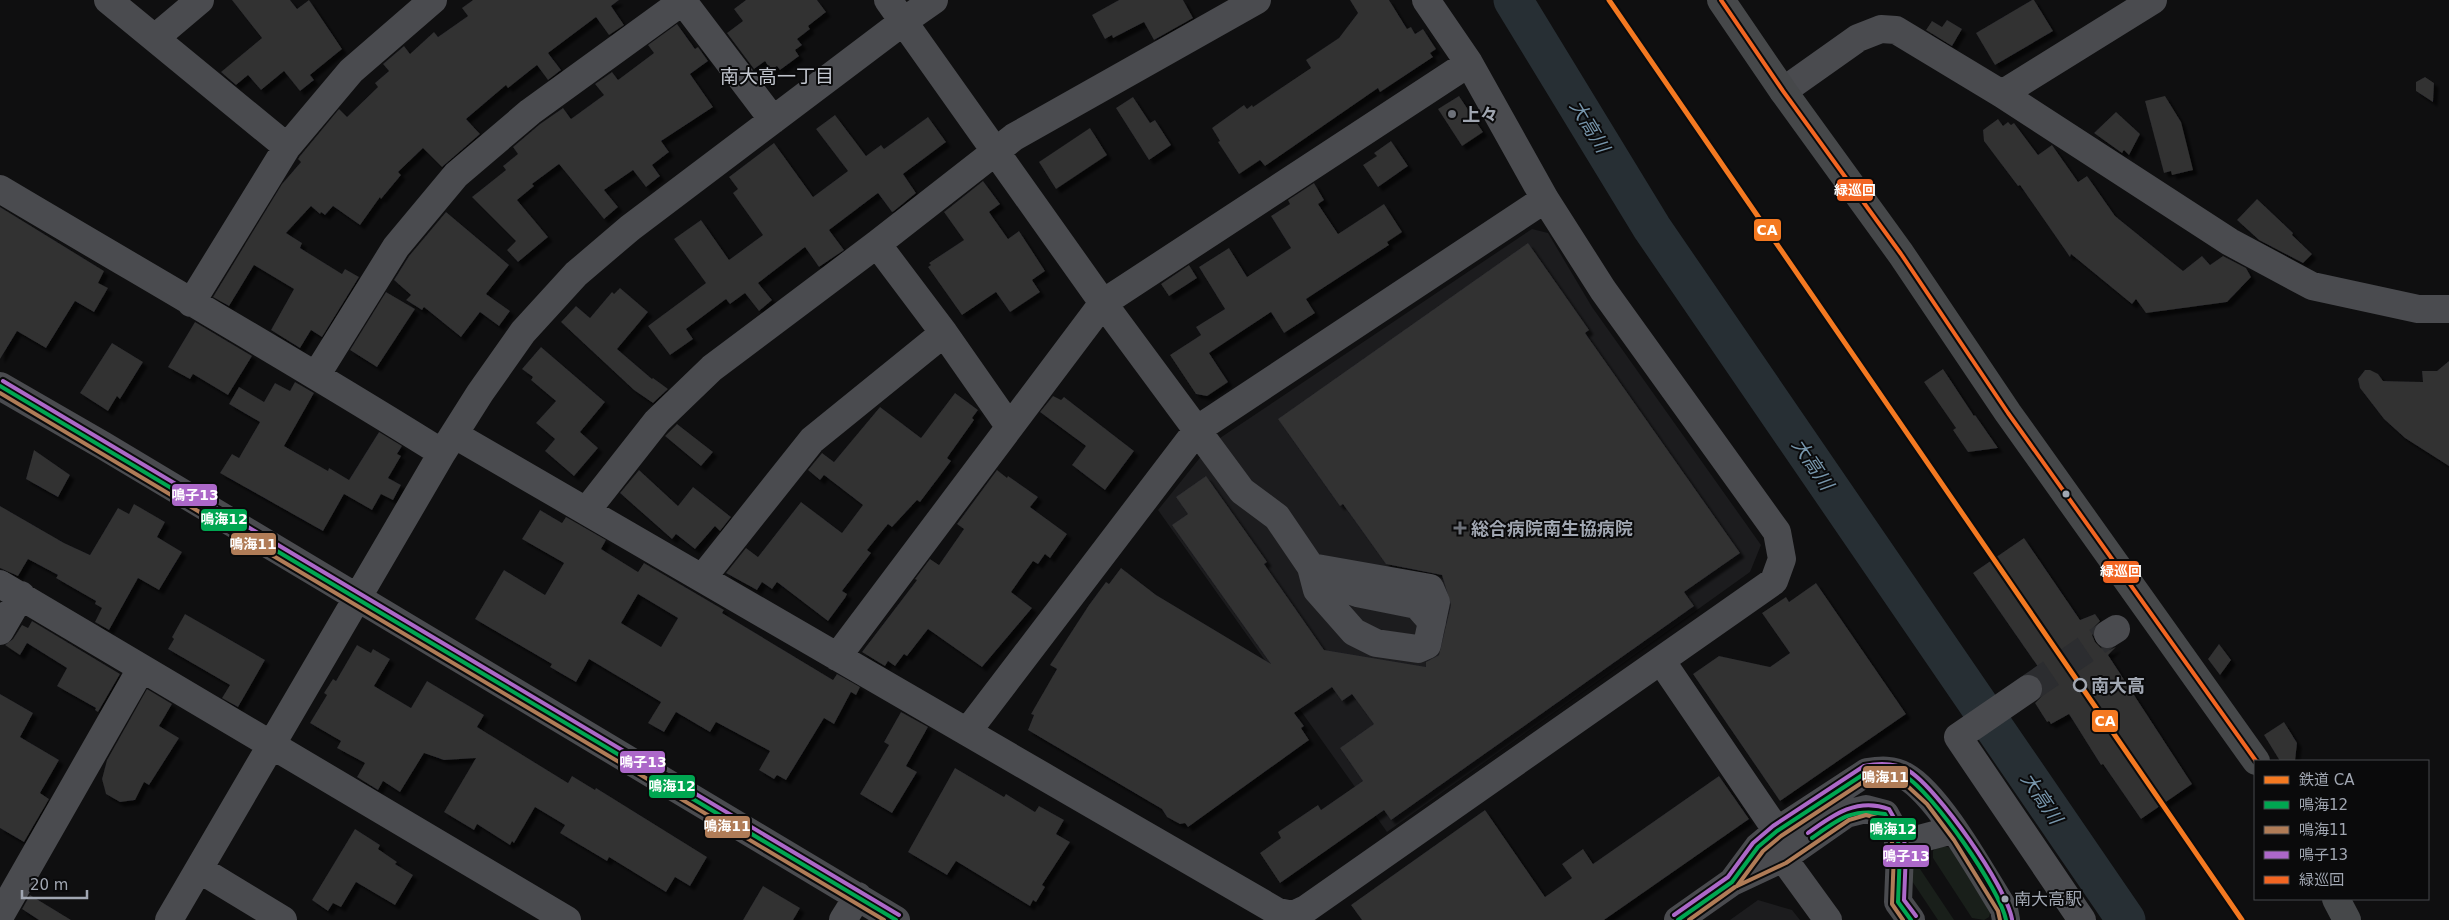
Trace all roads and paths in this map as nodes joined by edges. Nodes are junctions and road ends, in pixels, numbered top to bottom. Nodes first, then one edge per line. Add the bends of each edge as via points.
1 (108, 0) edge
2 (200, 0) edge
3 (433, 0) edge
4 (683, 0) edge
5 (934, 0) edge
6 (1257, 0) edge
7 (1426, 0) edge
8 (1721, 0) edge
9 (2153, 0) edge
10 (896, 10) edge
11 (155, 38) junction
12 (1469, 63) junction
13 (1784, 92) junction
14 (2002, 94) junction
15 (773, 120) junction
16 (287, 147) junction
17 (994, 152) junction
18 (0, 189) edge
19 (1545, 199) junction
20 (877, 244) junction
21 (191, 303) junction
22 (1103, 303) junction
23 (2449, 308) edge
24 (944, 333) junction
25 (317, 374) junction
26 (0, 386) edge
27 (1009, 426) junction
28 (1198, 430) junction
29 (449, 444) junction
30 (587, 510) junction
31 (1311, 567) junction
32 (703, 576) junction
33 (10, 590) edge
34 (358, 598) junction
35 (0, 631) edge
36 (837, 657) junction
37 (1662, 662) junction
38 (141, 669) junction
39 (2028, 689) tunnel mouth
40 (967, 732) junction
41 (270, 746) junction
42 (2255, 760) edge
43 (1953, 830) junction
44 (1777, 831) junction
45 (1900, 852) junction
46 (1784, 858) junction
47 (199, 869) junction
48 (1732, 882) junction
49 (858, 896) junction
50 (2337, 900) edge
51 (0, 916) edge
52 (169, 920) edge
53 (283, 920) edge
54 (567, 920) edge
55 (843, 920) edge
56 (896, 920) edge
57 (1678, 920) edge
58 (1828, 920) edge
59 (1912, 920) edge
60 (2006, 920) edge
61 (2082, 920) edge
62 (2347, 920) edge

1 - 11 street
2 - 11 street
3 - 16 street via 351,71
4 - 15 street
4 - 25 street via 530,112 456,176 396,247
5 - 10 street
6 - 17 street via 1014,137
7 - 12 street
8 - 13 main road
9 - 14 street
10 - 15 street
10 - 17 street
11 - 16 street
12 - 19 street
12 - 22 street
13 - 14 street via 1858,38 1881,29 1903,33
13 - 42 main road
14 - 23 street via 2230,242 2312,286 2418,309
15 - 29 street via 630,228 576,274 523,332
16 - 21 street
17 - 20 street
17 - 22 street
18 - 21 street
19 - 28 street
19 - 37 street via 1602,290 1777,532 1782,559 1774,581
20 - 24 street
20 - 30 street via 712,368 657,421
21 - 25 street
22 - 27 street
22 - 28 street
24 - 27 street
24 - 32 street via 812,440
25 - 29 street
26 - 34 street
27 - 36 street
28 - 31 street via 1242,491 1277,517
28 - 40 street
29 - 30 street
29 - 34 street
30 - 32 street
31 - 31 street via 1430,588 1436,602 1427,645 1418,649 1376,643 1354,632 1317,590
32 - 36 street
33 - 35 street
33 - 38 street
34 - 41 street
34 - 49 street
36 - 40 street
37 - 40 street via 1293,915 1278,912
37 - 44 street
38 - 41 street
38 - 51 street
39 - 61 street via 1958,736
41 - 47 street
41 - 54 street
43 - 44 street via 1924,790 1904,775 1883,770 1867,772
43 - 45 street via 1919,839
43 - 60 street via 2004,908
44 - 48 street via 1758,847
45 - 46 street via 1898,836 1885,814 1866,809 1846,814
45 - 59 street via 1898,902
46 - 48 street
46 - 58 street
47 - 52 street
47 - 53 street
48 - 57 street
49 - 55 street
49 - 56 street
50 - 62 main road

